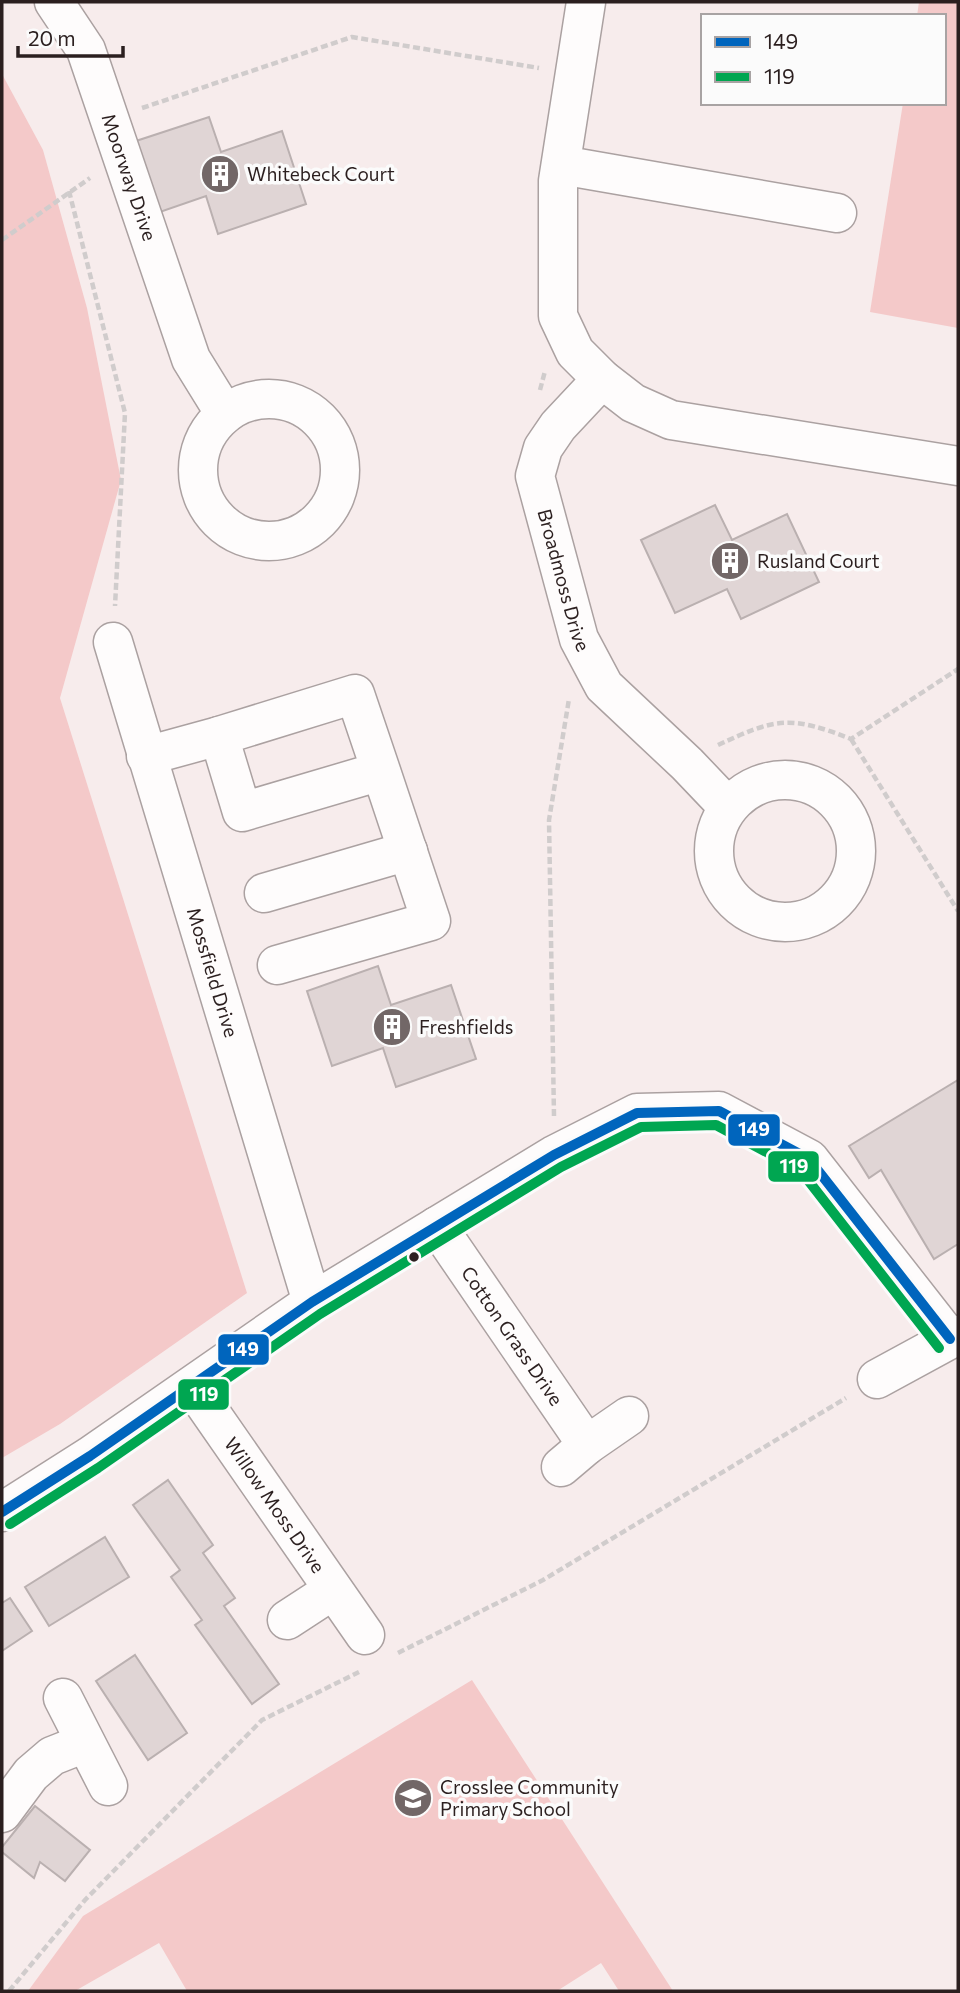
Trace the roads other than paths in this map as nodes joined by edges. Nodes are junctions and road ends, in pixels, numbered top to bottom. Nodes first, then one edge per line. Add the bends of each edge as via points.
1 (54, 2) edge
2 (586, 2) edge
3 (561, 165) junction
4 (837, 213) dead end
5 (602, 379) junction
6 (225, 414) dead end
7 (958, 466) edge
8 (113, 642) road end
9 (219, 736) junction
10 (146, 756) junction
11 (381, 771) junction
12 (728, 807) dead end
13 (408, 851) junction
14 (264, 893) dead end
15 (277, 965) dead end
16 (437, 1226) junction
17 (312, 1302) junction
18 (954, 1337) edge
19 (877, 1379) road end
20 (191, 1386) junction
21 (629, 1416) dead end
22 (2, 1512) edge
23 (333, 1590) junction
24 (287, 1620) dead end
25 (374, 1654) road end
26 (63, 1698) dead end
27 (85, 1742) junction
28 (108, 1786) dead end
29 (2, 1813) edge

1 - 6 street, Moorway Drive via 86,50 191,359
2 - 3 street
3 - 4 street
3 - 5 street via 558,316 575,352
5 - 7 street via 633,402 671,420
5 - 12 street, Broadmoss Drive via 558,426 543,448 535,476 579,639 604,686
8 - 10 street, Mossfield Drive
9 - 10 street
9 - 11 street via 355,694
9 - 11 street via 242,812
10 - 17 street, Mossfield Drive
11 - 13 street
13 - 14 street
13 - 15 street via 431,921
16 - 17 street
16 - 18 street via 554,1155 637,1113 719,1111 809,1159
16 - 21 street, Cotton Grass Drive via 574,1456
17 - 20 street
18 - 19 street
20 - 22 street
20 - 23 street, Willow Moss Drive
23 - 24 street, Willow Moss Drive
23 - 25 street, Willow Moss Drive
26 - 27 street
27 - 28 street
27 - 29 street via 52,1756 31,1774

